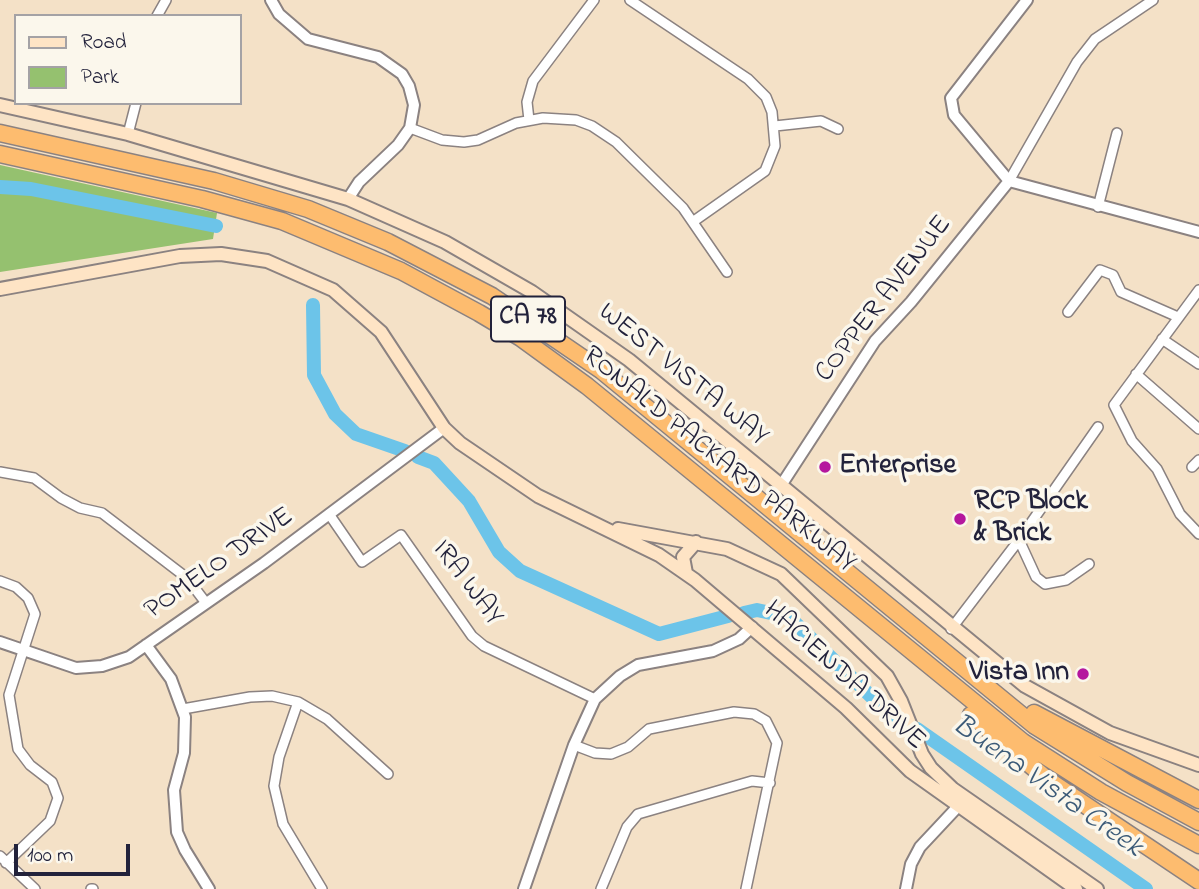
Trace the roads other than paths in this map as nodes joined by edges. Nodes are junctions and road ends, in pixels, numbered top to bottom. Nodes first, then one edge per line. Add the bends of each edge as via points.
1 (271, 0) edge
2 (594, 0) edge
3 (630, 0) edge
4 (1027, 0) edge
5 (1153, 0) edge
6 (0, 105) edge
7 (135, 105) edge
8 (528, 120) junction
9 (775, 126) junction
10 (410, 128) junction
11 (838, 130) dead end
12 (0, 133) edge
13 (1117, 133) dead end
14 (128, 134) junction
15 (0, 154) edge
16 (1009, 181) junction
17 (348, 199) junction
18 (1098, 207) junction
19 (694, 221) junction
20 (1199, 231) edge
21 (727, 272) dead end
22 (0, 289) edge
23 (1199, 290) edge
24 (1069, 312) dead end
25 (1178, 317) junction
26 (1162, 339) junction
27 (1199, 364) edge
28 (1136, 374) junction
29 (1098, 427) dead end
30 (444, 428) junction
31 (1199, 429) edge
32 (0, 472) edge
33 (780, 487) junction
34 (570, 513) junction
35 (329, 514) junction
36 (1199, 534) edge
37 (1019, 541) junction
38 (696, 542) junction
39 (1089, 564) dead end
40 (686, 573) junction
41 (0, 580) edge
42 (206, 603) junction
43 (752, 627) junction
44 (951, 629) junction
45 (0, 642) edge
46 (146, 645) junction
47 (25, 651) junction
48 (929, 669) junction
49 (966, 673) junction
50 (4, 693) edge
51 (595, 699) junction
52 (298, 702) junction
53 (183, 709) junction
54 (574, 745) junction
55 (1199, 765) edge
56 (388, 774) dead end
57 (770, 783) junction
58 (1199, 800) edge
59 (963, 802) junction
60 (1199, 822) edge
61 (1199, 845) edge
62 (3, 859) edge
63 (1199, 881) edge
64 (35, 889) edge
65 (209, 889) edge
66 (322, 889) edge
67 (524, 889) edge
68 (601, 889) edge
69 (746, 889) edge
70 (906, 889) edge
71 (1076, 889) edge
72 (1097, 889) edge

1 - 10 street via 279,14 308,39 378,57 402,74 412,94
2 - 8 street via 533,81
3 - 9 street via 757,88 766,97
4 - 16 street via 951,98 954,115
5 - 16 street via 1095,39
6 - 14 main road, WEST VISTA WAY
7 - 14 street
8 - 10 street via 464,142 442,140
8 - 19 street via 576,120 604,133
9 - 11 street via 821,121
9 - 19 street via 775,146 765,171
10 - 17 street
12 - 49 highway, RONALD PACKARD PARKWAY / CA 78 via 258,193 358,229 463,279 602,371
13 - 18 street
14 - 17 main road, WEST VISTA WAY
15 - 48 highway, RONALD PACKARD PARKWAY / CA 78 via 282,221 359,251 434,288 521,338 579,380
16 - 18 street
16 - 33 street, COPPER AVENUE via 875,341
17 - 33 main road, WEST VISTA WAY via 445,242 541,299 629,360
18 - 20 street
19 - 21 street
22 - 30 main road, HACIENDA DRIVE via 180,256 221,254 267,261 324,285 366,316
23 - 25 street
24 - 25 street via 1100,270 1112,275 1121,292
25 - 26 street
26 - 27 street
26 - 28 street
28 - 31 street
28 - 36 street via 1114,405 1132,441 1157,469 1180,514
29 - 37 street
30 - 34 main road, HACIENDA DRIVE via 482,460
30 - 35 street, POMELO DRIVE
32 - 42 street via 34,478 80,508 102,513 187,578
33 - 44 main road, WEST VISTA WAY
34 - 38 main road, HACIENDA DRIVE via 624,531
34 - 40 main road, HACIENDA DRIVE
35 - 42 street, POMELO DRIVE
35 - 51 street, IRA WAY via 362,562 401,535 472,636
37 - 39 street via 1036,577 1045,584 1066,580
37 - 44 street
38 - 40 main road via 683,557
38 - 59 main road, HACIENDA DRIVE via 727,549 781,575 874,661 897,692 922,754
40 - 43 main road, HACIENDA DRIVE
41 - 47 street via 28,598 34,614
42 - 46 street, POMELO DRIVE
43 - 51 street via 713,651 638,665
43 - 59 main road, HACIENDA DRIVE via 911,771
44 - 55 main road, WEST VISTA WAY via 1059,707 1122,738
45 - 47 street, POMELO DRIVE
46 - 47 street, POMELO DRIVE via 129,657 102,666 76,668
46 - 53 street via 171,679
47 - 50 street
48 - 61 highway, RONALD PACKARD PARKWAY / CA 78 via 1060,767
48 - 63 highway via 960,705 1018,757
49 - 58 highway via 1064,731
49 - 60 highway, RONALD PACKARD PARKWAY / CA 78 via 1070,749
50 - 62 street via 18,749 52,782 58,798 50,821
51 - 54 street
52 - 53 street via 250,697
52 - 56 street via 327,719
52 - 66 street via 279,757 275,786 283,824
53 - 65 street via 184,753 174,790 177,832
54 - 57 street via 611,754 649,729 734,712 754,714 771,728 777,743
54 - 67 street
57 - 68 street via 752,781 638,814 627,827
57 - 69 street
59 - 70 street via 920,847
59 - 71 main road, HACIENDA DRIVE
59 - 72 main road, HACIENDA DRIVE
62 - 64 street

